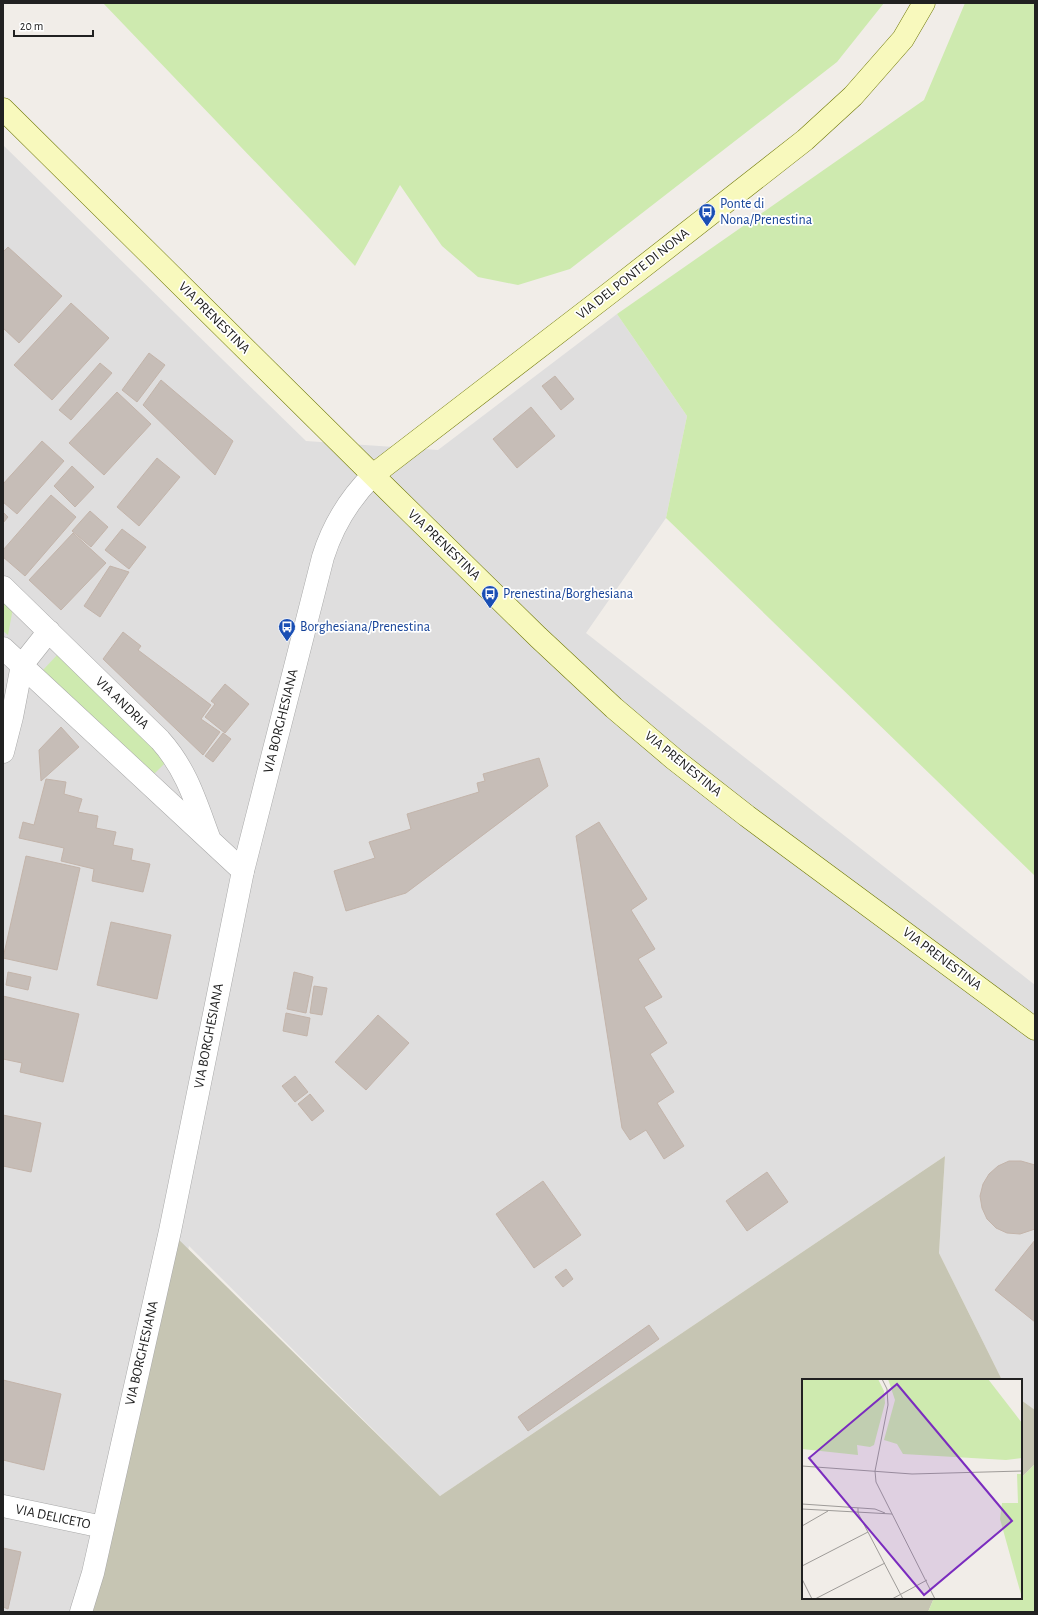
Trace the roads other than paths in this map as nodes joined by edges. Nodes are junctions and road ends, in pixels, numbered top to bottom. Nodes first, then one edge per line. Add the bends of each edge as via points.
1 (924, 3) edge
2 (3, 109) edge
3 (373, 475) junction
4 (3, 587) edge
5 (49, 631) junction
6 (3, 648) edge
7 (22, 666) junction
8 (3, 752) edge
9 (210, 840) junction
10 (243, 871) junction
11 (1035, 1029) edge
12 (3, 1506) edge
13 (103, 1527) junction
14 (81, 1612) edge

1 - 3 main road, VIA DEL PONTE DI NONA via 903,39 853,96 805,140
2 - 3 main road, VIA PRENESTINA
3 - 10 street, VIA BORGHESIANA via 334,526 326,547
3 - 11 main road, VIA PRENESTINA via 558,656 674,759
4 - 5 street, VIA ANDRIA
5 - 7 street
5 - 9 street, VIA ANDRIA via 172,753 184,773
6 - 7 street, VIA ANDRIA
7 - 8 street
7 - 9 street, VIA ANDRIA
9 - 10 street, VIA ANDRIA
10 - 13 street, VIA BORGHESIANA via 170,1230
12 - 13 street, VIA DELICETO
13 - 14 street, VIA BORGHESIANA

